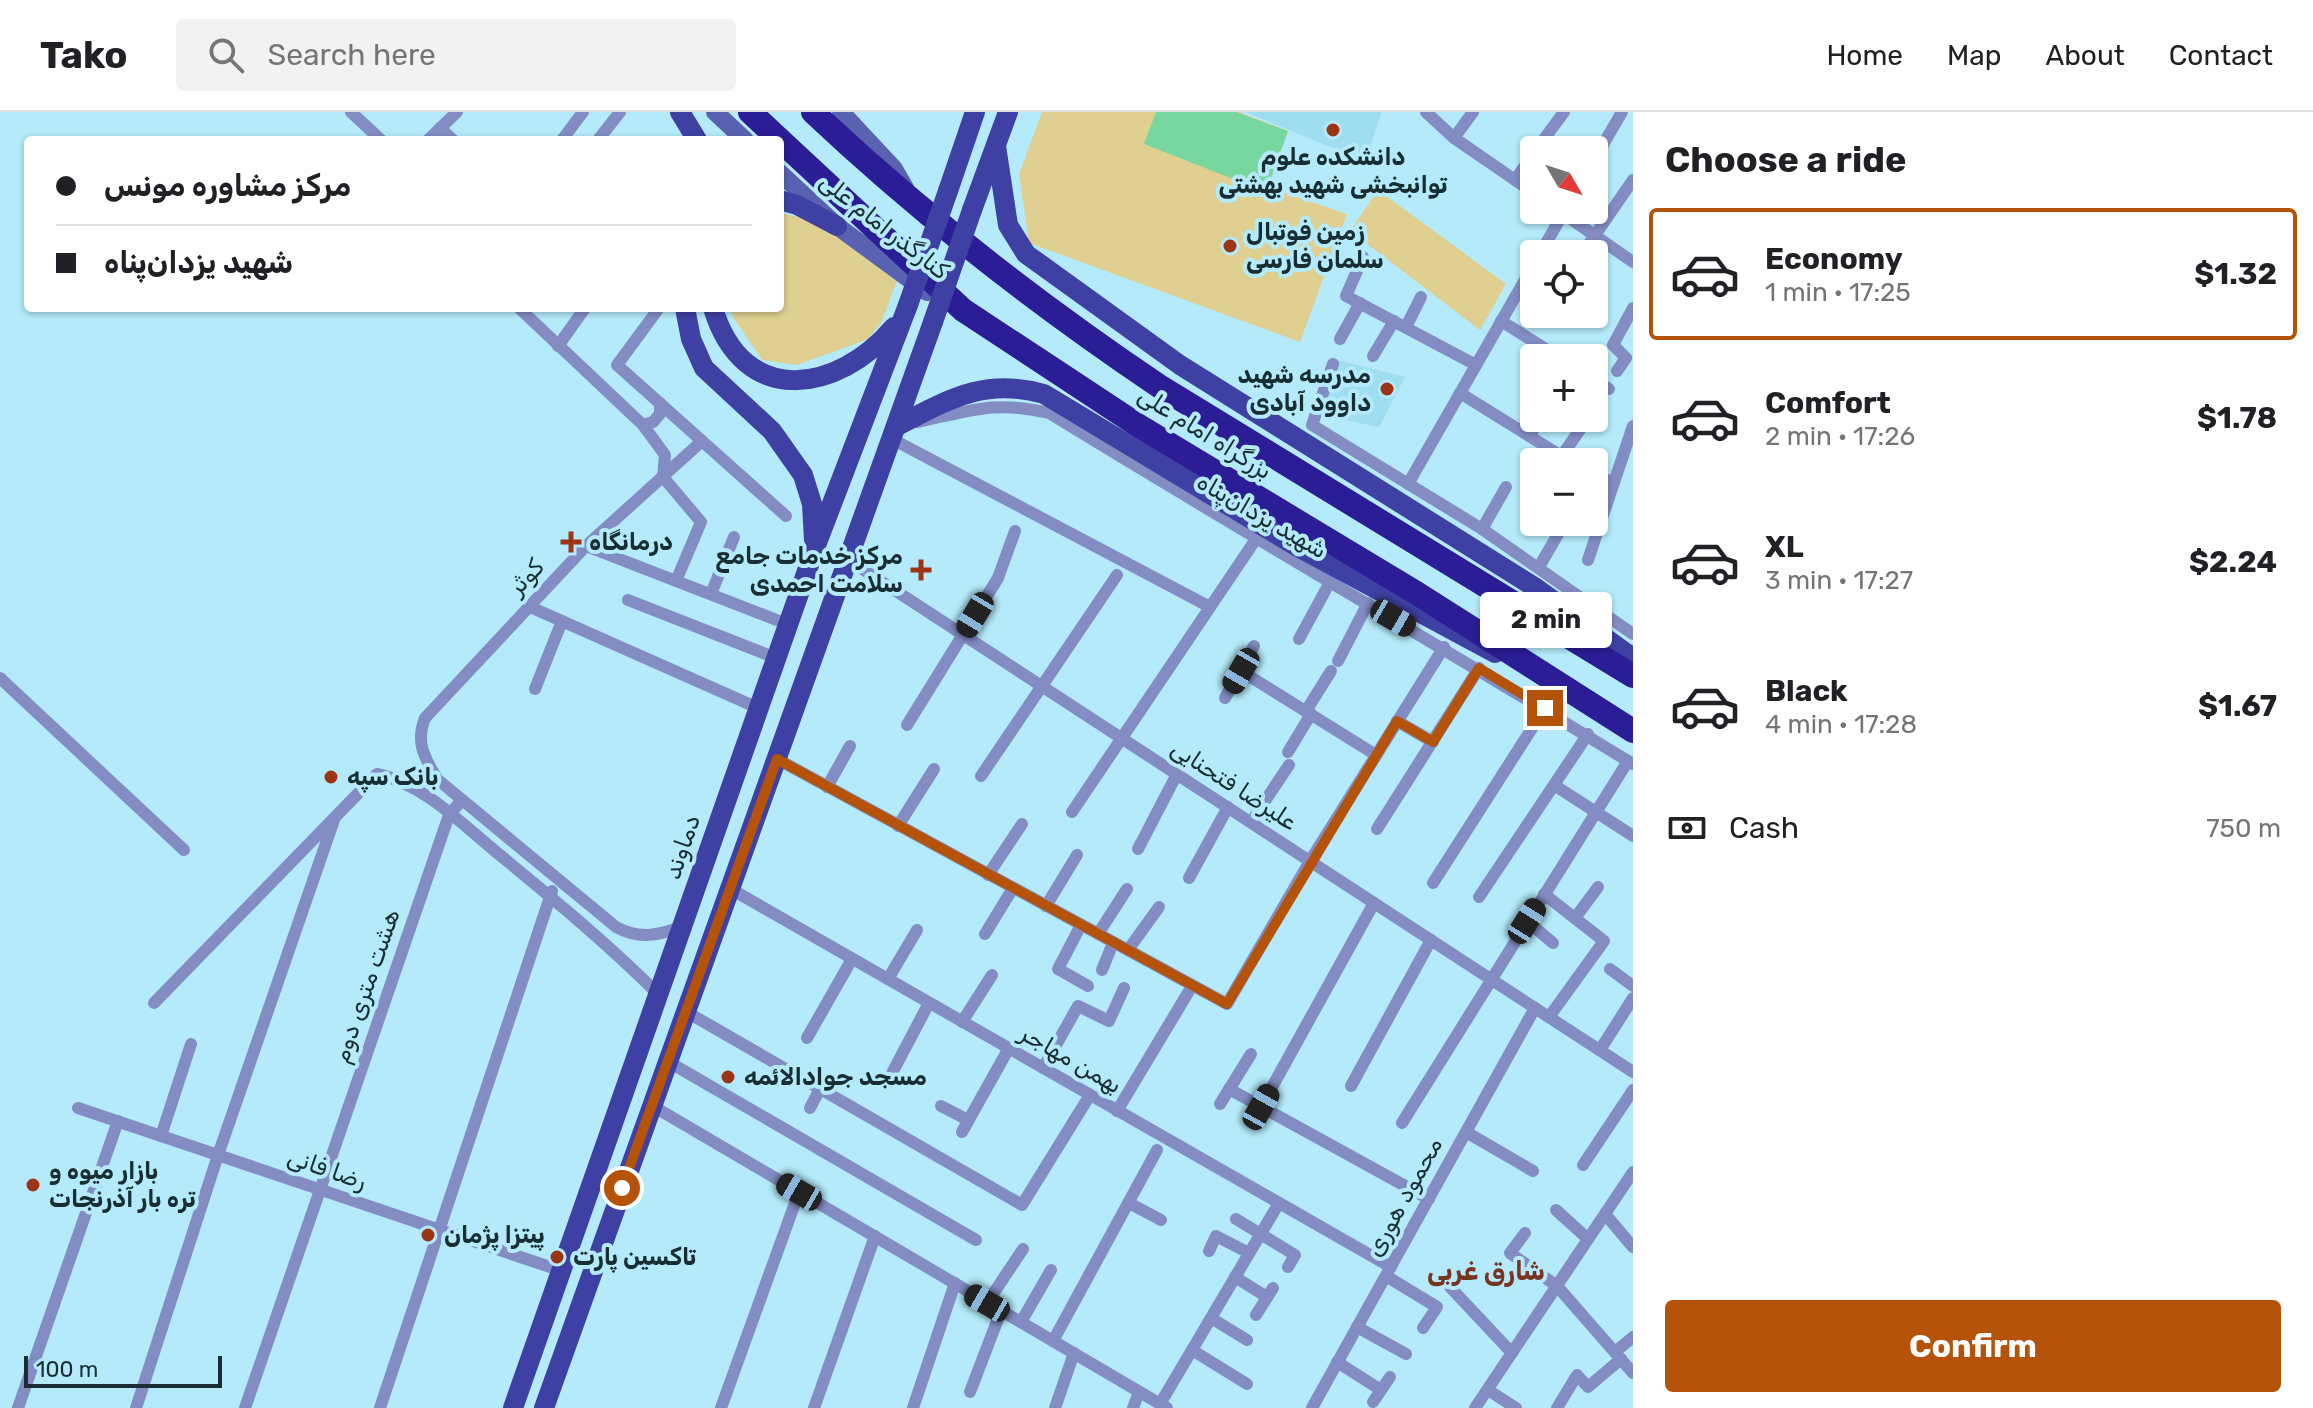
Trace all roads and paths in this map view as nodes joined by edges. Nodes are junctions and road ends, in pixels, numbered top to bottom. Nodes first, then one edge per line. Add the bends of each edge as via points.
1 (351, 112) edge
2 (457, 112) edge
3 (583, 112) edge
4 (620, 112) edge
5 (680, 112) edge
6 (715, 112) edge
7 (750, 112) edge
8 (813, 112) edge
9 (841, 112) edge
10 (975, 112) edge
11 (1008, 112) edge
12 (1426, 112) edge
13 (1473, 112) edge
14 (1564, 112) edge
15 (1622, 112) edge
16 (440, 128) junction
17 (377, 136) edge
18 (432, 136) edge
19 (449, 136) edge
20 (565, 136) edge
21 (601, 136) edge
22 (695, 136) edge
23 (741, 136) edge
24 (776, 136) edge
25 (1547, 136) edge
26 (1608, 136) edge
27 (1454, 138) junction
28 (784, 144) edge
29 (996, 146) junction
30 (1520, 173) edge
31 (784, 177) edge
32 (1515, 180) junction
33 (1633, 180) edge
34 (1520, 183) edge
35 (784, 202) edge
36 (915, 204) junction
37 (1580, 224) edge
38 (837, 226) junction
39 (1593, 234) junction
40 (1590, 240) edge
41 (1363, 257) dead end
42 (1633, 262) edge
43 (1520, 288) edge
44 (1421, 297) dead end
45 (1360, 303) junction
46 (1633, 308) edge
47 (906, 310) junction
48 (963, 310) junction
49 (523, 312) edge
50 (582, 312) edge
51 (656, 312) edge
52 (686, 312) edge
53 (714, 312) edge
54 (1501, 321) junction
55 (1400, 324) junction
56 (1340, 339) dead end
57 (1538, 344) edge
58 (558, 346) junction
59 (1373, 356) dead end
60 (1333, 364) dead end
61 (1476, 365) junction
62 (1617, 371) dead end
63 (1460, 393) junction
64 (660, 403) junction
65 (643, 425) junction
66 (1633, 426) edge
67 (895, 432) junction
68 (1532, 432) edge
69 (1529, 436) junction
70 (702, 441) junction
71 (1548, 448) edge
72 (663, 477) junction
73 (1608, 481) edge
74 (1613, 483) junction
75 (1408, 484) junction
76 (1506, 487) dead end
77 (786, 516) dead end
78 (1482, 529) junction
79 (1015, 531) dead end
80 (1557, 536) edge
81 (734, 537) dead end
82 (1256, 539) junction
83 (586, 546) junction
84 (815, 548) junction
85 (1588, 560) dead end
86 (850, 561) junction
87 (1539, 567) junction
88 (1117, 575) dead end
89 (676, 581) junction
90 (1330, 582) junction
91 (711, 594) junction
92 (628, 600) dead end
93 (1368, 603) junction
94 (528, 606) junction
95 (1210, 607) junction
96 (562, 621) junction
97 (787, 624) junction
98 (963, 634) junction
99 (1633, 634) edge
100 (1299, 639) dead end
101 (1254, 646) dead end
102 (1444, 647) junction
103 (776, 658) junction
104 (1633, 658) edge
105 (1479, 668) junction
106 (1241, 671) junction
107 (1543, 674) junction
108 (1633, 676) edge
109 (0, 678) edge
110 (1043, 686) junction
111 (535, 689) dead end
112 (1225, 698) dead end
113 (758, 708) junction
114 (1545, 708) junction
115 (1308, 713) junction
116 (1397, 721) junction
117 (907, 725) dead end
118 (1633, 731) edge
119 (1588, 734) junction
120 (1121, 737) junction
121 (1433, 742) junction
122 (850, 746) dead end
123 (1376, 755) junction
124 (777, 759) junction
125 (1630, 763) edge
126 (934, 769) dead end
127 (1177, 774) junction
128 (981, 776) dead end
129 (1554, 785) junction
130 (827, 787) junction
131 (461, 801) junction
132 (1228, 807) junction
133 (1072, 812) dead end
134 (337, 813) junction
135 (1595, 813) junction
136 (449, 815) junction
137 (1251, 822) junction
138 (1022, 824) dead end
139 (898, 826) junction
140 (1377, 829) dead end
141 (1633, 836) edge
142 (1138, 849) dead end
143 (184, 850) dead end
144 (1077, 855) dead end
145 (1310, 861) junction
146 (988, 875) junction
147 (559, 878) junction
148 (1189, 878) dead end
149 (1433, 883) dead end
150 (1598, 887) dead end
151 (729, 888) junction
152 (1013, 888) junction
153 (1127, 889) dead end
154 (1544, 894) junction
155 (550, 896) junction
156 (1479, 897) dead end
157 (1374, 903) junction
158 (1046, 906) junction
159 (1159, 907) dead end
160 (1575, 918) junction
161 (1527, 921) junction
162 (1081, 925) junction
163 (682, 927) junction
164 (917, 930) dead end
165 (985, 934) dead end
166 (1098, 934) junction
167 (1431, 940) junction
168 (1113, 943) junction
169 (1553, 943) dead end
170 (1128, 950) junction
171 (852, 959) junction
172 (1610, 969) dead end
173 (1102, 970) dead end
174 (992, 975) dead end
175 (888, 979) junction
176 (1491, 979) junction
177 (1088, 986) dead end
178 (1192, 986) junction
179 (1633, 986) edge
180 (1124, 988) dead end
181 (658, 994) junction
182 (1633, 998) edge
183 (154, 1003) dead end
184 (929, 1003) junction
185 (1535, 1008) junction
186 (685, 1011) junction
187 (1549, 1017) junction
188 (962, 1022) junction
189 (807, 1038) dead end
190 (191, 1044) dead end
191 (1009, 1048) junction
192 (1600, 1050) junction
193 (1251, 1054) dead end
194 (667, 1061) junction
195 (1043, 1068) junction
196 (1633, 1072) edge
197 (891, 1075) dead end
198 (1351, 1086) dead end
199 (820, 1089) junction
200 (1229, 1089) junction
201 (1633, 1090) edge
202 (1090, 1095) junction
203 (1220, 1104) dead end
204 (651, 1105) junction
205 (941, 1106) dead end
206 (1261, 1107) junction
207 (78, 1108) dead end
208 (810, 1108) dead end
209 (1117, 1111) junction
210 (118, 1121) junction
211 (1402, 1123) dead end
212 (1466, 1132) junction
213 (161, 1136) junction
214 (1157, 1150) dead end
215 (218, 1155) junction
216 (1583, 1165) dead end
217 (1533, 1171) dead end
218 (1633, 1172) edge
219 (318, 1189) junction
220 (799, 1192) junction
221 (1429, 1199) junction
222 (1129, 1203) junction
223 (1279, 1203) junction
224 (1556, 1210) dead end
225 (1605, 1214) junction
226 (1236, 1219) dead end
227 (1161, 1220) dead end
228 (439, 1230) junction
229 (1525, 1233) dead end
230 (1261, 1234) junction
231 (875, 1236) junction
232 (1588, 1239) junction
233 (976, 1240) dead end
234 (1633, 1247) edge
235 (1023, 1249) dead end
236 (1209, 1251) dead end
237 (1249, 1253) junction
238 (1288, 1267) dead end
239 (1051, 1270) dead end
240 (562, 1271) junction
241 (1388, 1272) junction
242 (1235, 1277) junction
243 (955, 1283) junction
244 (1557, 1286) junction
245 (1450, 1287) dead end
246 (987, 1303) junction
247 (1001, 1311) junction
248 (1256, 1315) dead end
249 (1211, 1318) junction
250 (1021, 1322) junction
251 (1357, 1327) junction
252 (1423, 1328) dead end
253 (1633, 1337) edge
254 (1247, 1340) dead end
255 (1053, 1341) junction
256 (1192, 1350) junction
257 (1074, 1353) junction
258 (1512, 1353) junction
259 (1406, 1354) dead end
260 (1618, 1355) junction
261 (1337, 1362) junction
262 (1633, 1373) edge
263 (1390, 1377) dead end
264 (1247, 1384) dead end
265 (1381, 1390) junction
266 (1488, 1390) junction
267 (970, 1392) dead end
268 (1139, 1392) junction
269 (1373, 1402) dead end
270 (1163, 1406) edge
271 (18, 1408) edge
272 (136, 1408) edge
273 (245, 1408) edge
274 (380, 1408) edge
275 (513, 1408) edge
276 (544, 1408) edge
277 (721, 1408) edge
278 (814, 1408) edge
279 (913, 1408) edge
280 (1055, 1408) edge
281 (1133, 1408) edge
282 (1312, 1408) edge
283 (1475, 1408) edge
284 (1516, 1408) edge
285 (1557, 1408) edge

1 - 17 street
2 - 16 street
3 - 20 street
4 - 21 street
5 - 22 main road
6 - 23 main road
7 - 24 highway, بزرگراه امام علی
8 - 36 highway, بزرگراه امام علی
9 - 36 main road via 894,169
10 - 47 main road, دماوند, bridge
11 - 29 main road
12 - 27 street
13 - 27 street
14 - 25 street
15 - 26 street
16 - 18 street
16 - 19 street
27 - 32 street
28 - 48 highway, بزرگراه امام علی
29 - 67 main road, bridge
29 - 104 main road via 1008,225 1026,254 1180,365 1536,588
30 - 32 street
31 - 38 main road, کنارگذر امام علی
32 - 34 street
33 - 39 street
35 - 38 main road
36 - 108 highway, بزرگراه امام علی via 1019,288 1159,386
37 - 39 street
38 - 48 main road, کنارگذر امام علی via 910,281
39 - 40 street
39 - 42 street
41 - 45 street via 1346,296
43 - 54 street
44 - 55 street
45 - 55 street
45 - 56 street
46 - 62 street via 1613,345 1626,358
47 - 53 main road via 866,357 842,372 783,381 760,374 743,361
47 - 84 main road, دماوند
48 - 107 highway, بزرگراه امام علی via 1139,426
49 - 58 street
50 - 58 street
51 - 64 street via 617,365
52 - 84 main road via 704,368 772,431 803,475 812,504
54 - 57 street
54 - 61 street
55 - 59 street
55 - 61 street
58 - 65 street
60 - 75 street via 1312,425
61 - 63 street
63 - 69 street
63 - 75 street
64 - 65 street via 660,414
64 - 70 street
65 - 72 street via 665,455
66 - 74 street
67 - 82 street, شهید یزدان‌پناه via 986,405 1049,413
67 - 86 main road
67 - 95 street
67 - 107 main road via 975,389 1044,394 1308,553 1462,638
68 - 69 street
69 - 71 street
70 - 72 street, کوثر
70 - 77 street
72 - 83 street, کوثر
72 - 89 street via 701,522
73 - 74 street
74 - 85 street
75 - 78 street
76 - 78 street
78 - 87 street
79 - 98 street via 998,578
80 - 87 street
81 - 91 street
82 - 90 street, شهید یزدان‌پناه
82 - 95 street
83 - 89 street
83 - 94 street, کوثر
84 - 97 main road, دماوند
86 - 98 street, علیرضا فتحنایی
86 - 124 main road
87 - 99 street
88 - 110 street
89 - 91 street
90 - 93 street, شهید یزدان‌پناه
90 - 100 street
91 - 97 street
92 - 103 street
93 - 102 street, شهید یزدان‌پناه
93 - 115 street
94 - 96 street
94 - 131 street, کوثر via 425,718 420,737 424,756 437,779
95 - 120 street
96 - 111 street
96 - 113 street
97 - 103 main road, دماوند
98 - 110 street, علیرضا فتحنایی
98 - 117 street
101 - 106 street
102 - 105 street, شهید یزدان‌پناه
102 - 116 street
103 - 113 main road, دماوند
105 - 114 street, شهید یزدان‌پناه
105 - 121 street
106 - 112 street
106 - 115 street
107 - 118 highway, بزرگراه امام علی
109 - 143 street
110 - 120 street, علیرضا فتحنایی
110 - 128 street
113 - 163 main road, دماوند
114 - 119 street, شهید یزدان‌پناه
114 - 149 street
115 - 123 street
115 - 137 street
116 - 121 street
116 - 123 street
119 - 125 street, شهید یزدان‌پناه
119 - 129 street
120 - 127 street, علیرضا فتحنایی
120 - 133 street
121 - 140 street
122 - 130 street
123 - 145 street
124 - 130 street
124 - 151 main road
125 - 135 street
126 - 139 street
127 - 132 street, علیرضا فتحنایی
127 - 142 street
129 - 135 street
129 - 156 street
130 - 139 street
131 - 136 street, هشت متری دوم
131 - 147 street
132 - 137 street, علیرضا فتحنایی
132 - 148 street
134 - 136 street via 377,774 404,783
134 - 183 street
134 - 215 street
135 - 141 street
135 - 154 street
136 - 155 street
136 - 219 street, هشت متری دوم
137 - 145 street, علیرضا فتحنایی
138 - 146 street
139 - 146 street
144 - 158 street
145 - 157 street, علیرضا فتحنایی
145 - 178 street via 1227,1004
146 - 152 street
147 - 155 street
147 - 163 street via 630,934 647,937
150 - 160 street
151 - 171 street, بهمن مهاجر
151 - 186 main road
152 - 158 street
152 - 165 street
153 - 166 street
154 - 160 street
154 - 161 street
155 - 181 street
155 - 228 street
157 - 167 street, علیرضا فتحنایی
157 - 206 street
158 - 162 street
159 - 170 street
160 - 187 street via 1604,941
161 - 169 street
161 - 176 street
162 - 166 street
162 - 177 street via 1058,969
163 - 181 main road, دماوند
164 - 175 street
166 - 168 street
167 - 176 street, علیرضا فتحنایی
167 - 198 street
168 - 170 street
168 - 173 street
170 - 178 street
171 - 175 street, بهمن مهاجر
171 - 189 street
172 - 179 street
174 - 188 street
175 - 184 street, بهمن مهاجر
176 - 185 street, علیرضا فتحنایی
176 - 211 street
178 - 209 street
180 - 195 street via 1109,1021 1078,1006
181 - 240 main road, دماوند
182 - 192 street
184 - 188 street, بهمن مهاجر
184 - 197 street
185 - 187 street, علیرضا فتحنایی
185 - 212 street, محمود هوری
186 - 194 main road
186 - 199 street
187 - 192 street, علیرضا فتحنایی
188 - 191 street, بهمن مهاجر
190 - 213 street
191 - 195 street, بهمن مهاجر
191 - 205 street via 965,1126
192 - 196 street, علیرضا فتحنایی
193 - 200 street
194 - 204 main road
194 - 233 street
195 - 202 street, بهمن مهاجر
199 - 202 street via 1022,1205
199 - 208 street
200 - 203 street
200 - 206 street
201 - 216 street
202 - 209 street, بهمن مهاجر
204 - 220 street
204 - 276 main road
206 - 221 street
207 - 210 street, رضا فانی
209 - 223 street, بهمن مهاجر
210 - 213 street, رضا فانی
210 - 271 street
212 - 217 street
212 - 221 street, محمود هوری
213 - 215 street, رضا فانی
214 - 222 street
215 - 219 street, رضا فانی
215 - 272 street
218 - 225 street
219 - 228 street, رضا فانی
219 - 273 street, هشت متری دوم
220 - 231 street
220 - 277 street
221 - 241 street, محمود هوری
222 - 227 street
222 - 255 street
223 - 230 street
223 - 241 street, بهمن مهاجر
224 - 232 street
225 - 232 street
225 - 234 street
226 - 230 street
228 - 240 street, رضا فانی
228 - 274 street
229 - 244 street via 1510,1253
230 - 237 street
230 - 238 street via 1295,1255
231 - 243 street
231 - 278 street
232 - 244 street
235 - 246 street
236 - 237 street via 1216,1236
237 - 242 street
239 - 250 street
240 - 275 main road, دماوند
241 - 251 street, محمود هوری
241 - 252 street, بهمن مهاجر via 1437,1307
242 - 248 street via 1270,1292
242 - 249 street
243 - 246 street
243 - 279 street
244 - 258 street
244 - 260 street
245 - 258 street
246 - 247 street
247 - 250 street
247 - 267 street
249 - 254 street
249 - 256 street
250 - 255 street
251 - 259 street
251 - 261 street, محمود هوری
253 - 260 street
255 - 257 street
256 - 264 street
256 - 270 street
257 - 268 street
257 - 280 street
258 - 266 street
260 - 262 street
260 - 285 street via 1588,1387 1577,1375
261 - 265 street
261 - 282 street, محمود هوری
263 - 265 street
265 - 269 street
266 - 283 street
266 - 284 street
268 - 270 street
268 - 281 street

